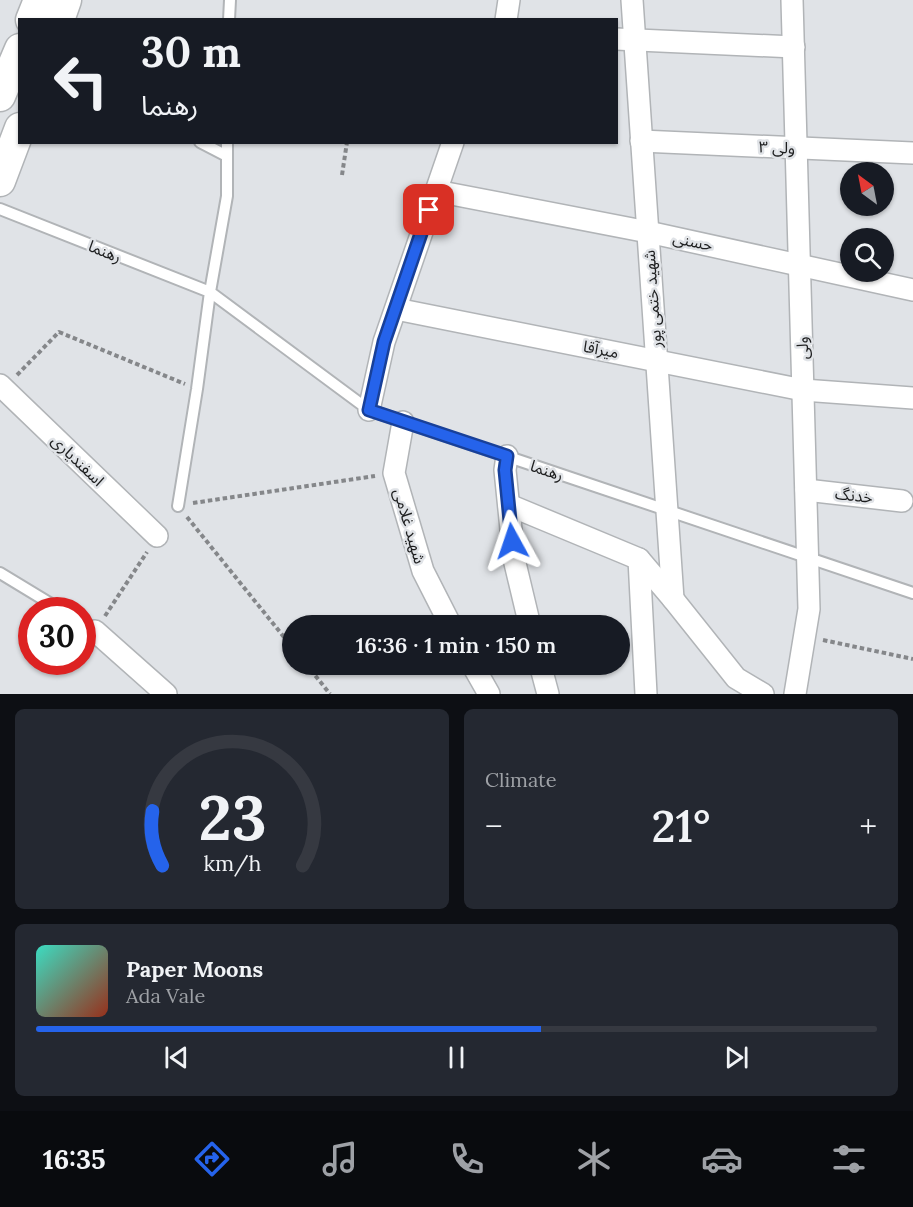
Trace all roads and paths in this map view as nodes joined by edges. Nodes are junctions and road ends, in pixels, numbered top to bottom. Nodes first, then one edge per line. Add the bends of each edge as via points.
1 (39, 0) edge
2 (66, 0) edge
3 (230, 0) edge
4 (509, 0) edge
5 (632, 0) edge
6 (792, 0) edge
7 (32, 18) edge
8 (60, 18) edge
9 (229, 18) edge
10 (506, 18) edge
11 (625, 39) edge
12 (794, 47) junction
13 (18, 54) edge
14 (0, 96) edge
15 (18, 133) edge
16 (641, 141) junction
17 (204, 144) edge
18 (227, 144) edge
19 (347, 144) edge
20 (452, 144) edge
21 (796, 148) junction
22 (913, 153) edge
23 (227, 156) junction
24 (342, 175) dead end
25 (0, 181) edge
26 (436, 191) junction
27 (0, 209) edge
28 (648, 231) junction
29 (800, 265) junction
30 (913, 290) edge
31 (210, 292) junction
32 (396, 309) junction
33 (656, 360) junction
34 (2, 387) edge
35 (197, 389) junction
36 (803, 390) junction
37 (913, 398) edge
38 (369, 410) junction
39 (404, 422) junction
40 (507, 456) junction
41 (394, 473) junction
42 (806, 490) junction
43 (902, 501) dead end
44 (508, 505) junction
45 (178, 506) junction
46 (667, 510) junction
47 (157, 536) joint
48 (807, 558) junction
49 (639, 559) junction
50 (0, 573) edge
51 (913, 593) edge
52 (40, 597) edge
53 (673, 598) junction
54 (445, 615) edge
55 (527, 615) edge
56 (96, 619) edge
57 (96, 634) edge
58 (282, 635) edge
59 (804, 636) junction
60 (913, 659) edge
61 (315, 675) edge
62 (478, 675) edge
63 (543, 675) edge
64 (166, 694) edge
65 (330, 694) edge
66 (489, 694) edge
67 (548, 694) edge
68 (646, 694) edge
69 (764, 694) edge
70 (795, 694) edge

1 - 7 main road
2 - 8 main road
3 - 9 lane
4 - 10 street
5 - 11 street, شهید ختمی پور
6 - 12 street, ولی
11 - 12 street
11 - 16 street, شهید ختمی پور
12 - 21 street, ولی
13 - 14 main road
15 - 25 main road
16 - 21 street, ولی ۳
16 - 28 street, شهید ختمی پور
17 - 23 lane
18 - 23 lane
19 - 24 path
20 - 26 street
21 - 22 street, ولی ۳
21 - 29 street, ولی
23 - 31 lane via 227,196
26 - 28 street, حسنی
26 - 32 street
27 - 31 lane, رهنما
28 - 29 street, حسنی
28 - 33 street, شهید ختمی پور
29 - 30 street, حسنی
29 - 36 street, ولی
31 - 35 lane
31 - 38 lane, رهنما
32 - 33 street, میرآقا
32 - 38 street via 384,342
33 - 36 street, میرآقا
33 - 46 street, شهید ختمی پور
34 - 35 path via 60,332
34 - 47 street, اسفندیاری
35 - 45 lane
36 - 37 street, میرآقا
36 - 42 street, ولی
38 - 39 lane, رهنما
39 - 40 lane, رهنما
39 - 41 street, شهید غلامی
40 - 44 street
40 - 46 lane, رهنما
41 - 45 path
41 - 54 street, شهید غلامی via 423,571
42 - 43 street, خدنگ
42 - 48 street, ولی
44 - 49 street
44 - 55 street via 514,559
45 - 58 path
46 - 48 lane, رهنما
46 - 53 street, شهید ختمی پور
47 - 56 path
48 - 51 lane, رهنما
48 - 59 street, ولی via 809,609
49 - 53 street
49 - 68 street
50 - 52 lane
53 - 69 street via 736,678
57 - 64 street
59 - 60 path
59 - 70 street, ولی
61 - 65 path
62 - 66 street
63 - 67 street

